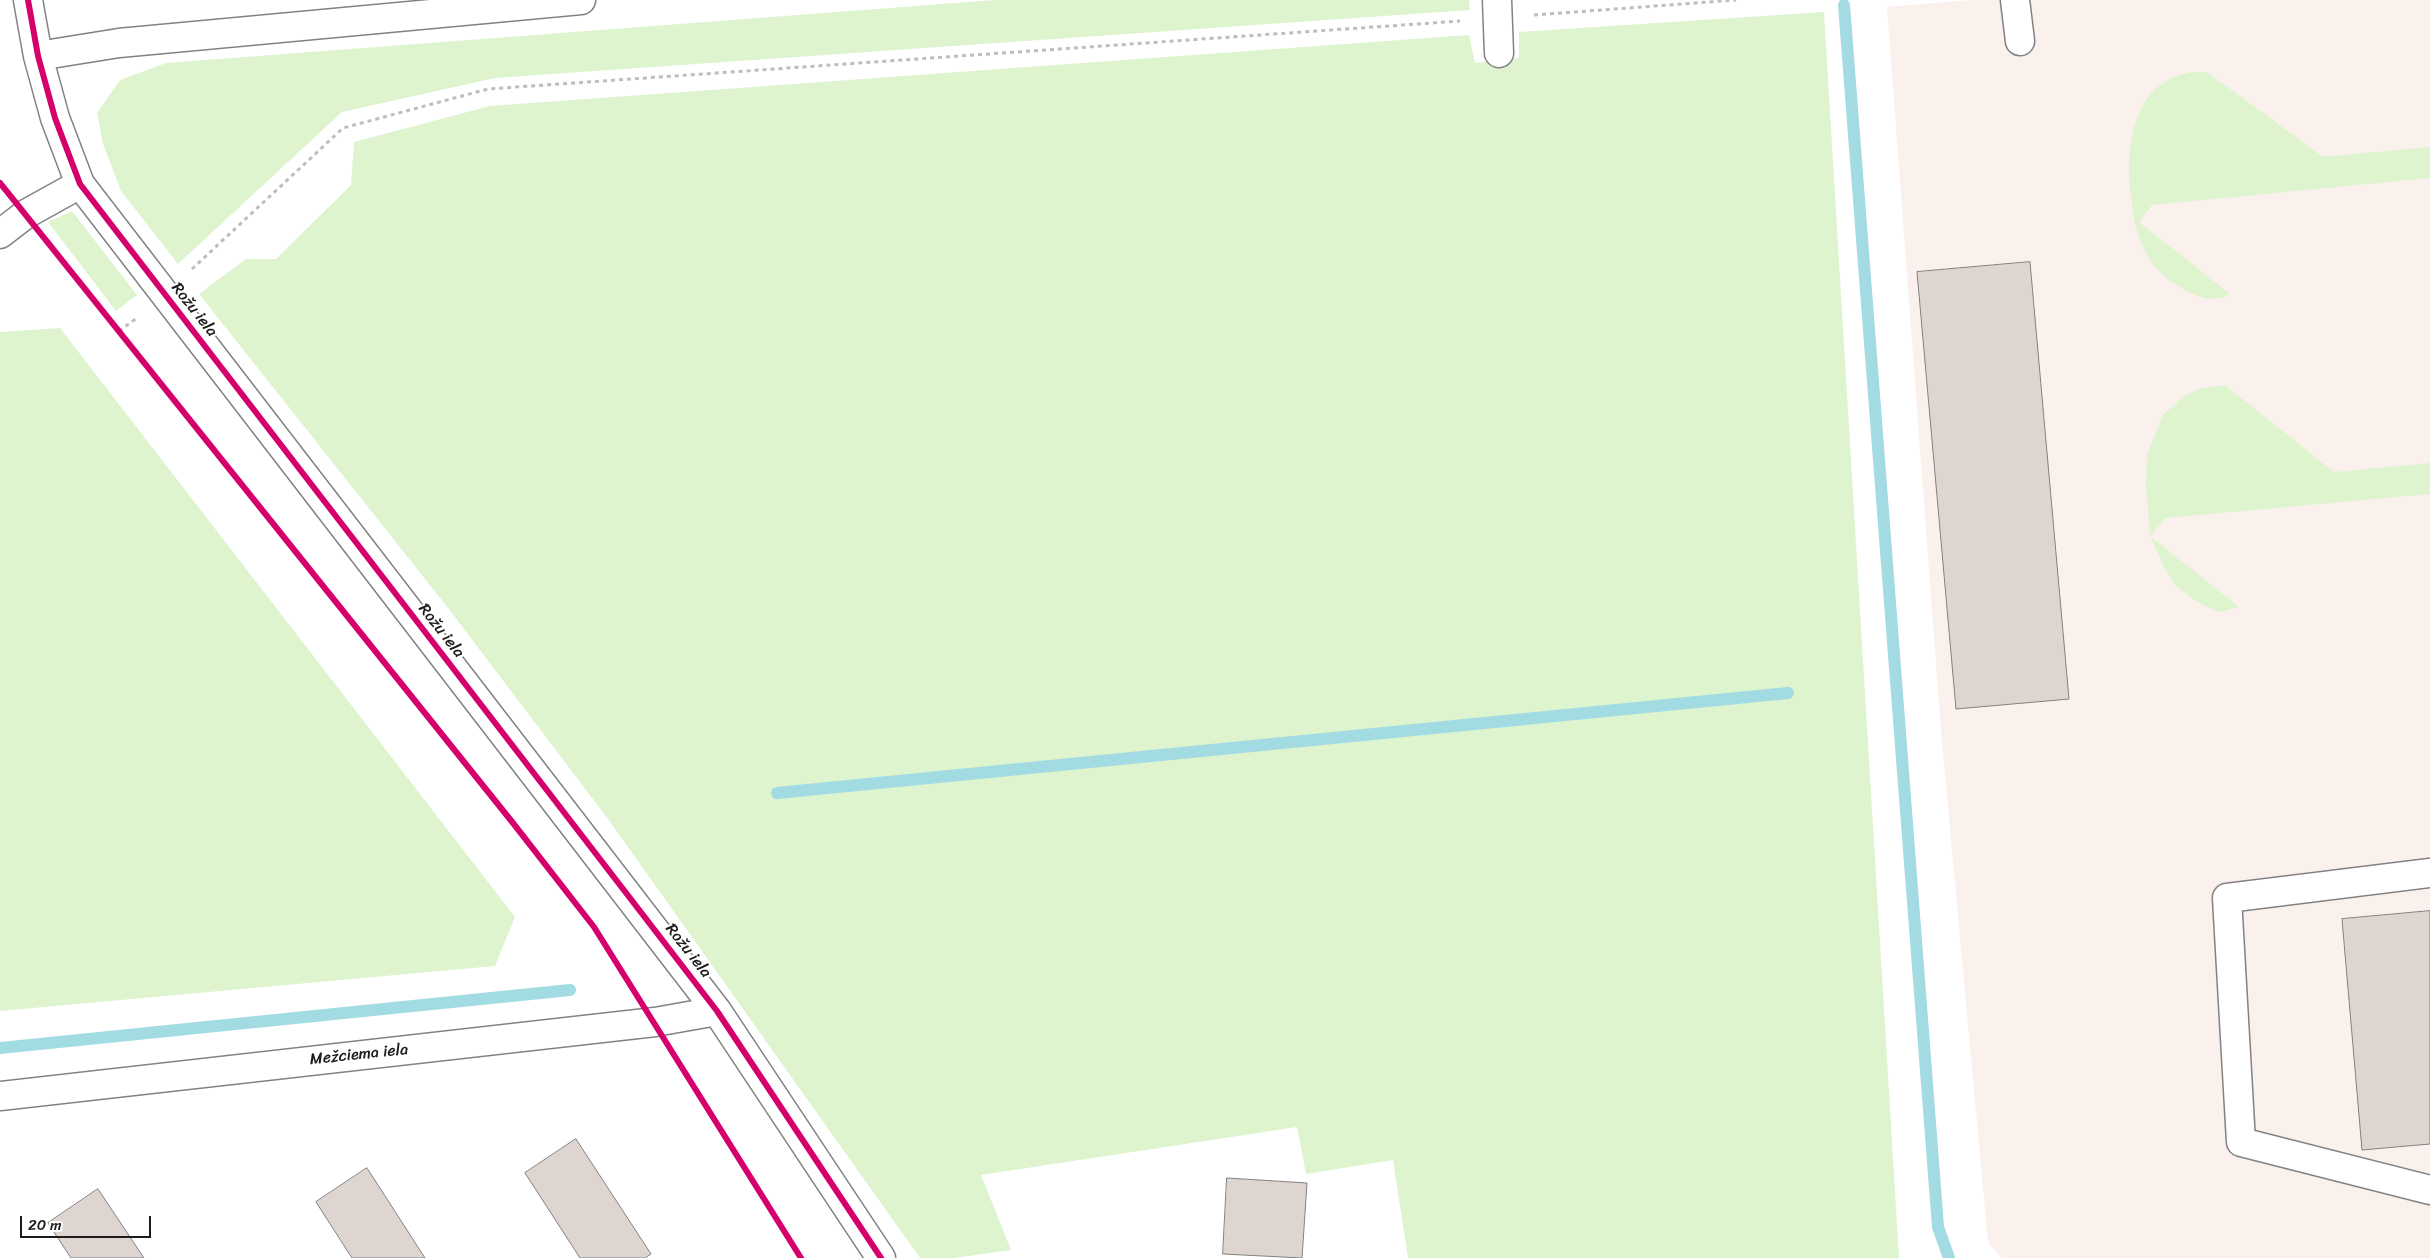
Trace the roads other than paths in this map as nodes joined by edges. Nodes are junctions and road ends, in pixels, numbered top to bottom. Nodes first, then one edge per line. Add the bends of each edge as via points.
1 (28, 0) edge
2 (581, 0) edge
3 (2015, 0) edge
4 (1497, 9) edge
5 (2020, 41) dead end
6 (1499, 53) dead end
7 (38, 56) junction
8 (80, 184) junction
9 (0, 234) edge
10 (2430, 873) edge
11 (717, 1011) junction
12 (0, 1096) edge
13 (2430, 1190) edge
14 (881, 1258) edge

1 - 7 street, Rožu iela
2 - 7 street via 119,43
3 - 5 street
4 - 6 street
7 - 8 street, Rožu iela via 55,118
8 - 9 street via 26,214
8 - 11 street, Rožu iela
10 - 13 street via 2227,898 2241,1142
11 - 12 street, Mežciema iela via 655,1022
11 - 14 street, Rožu iela

